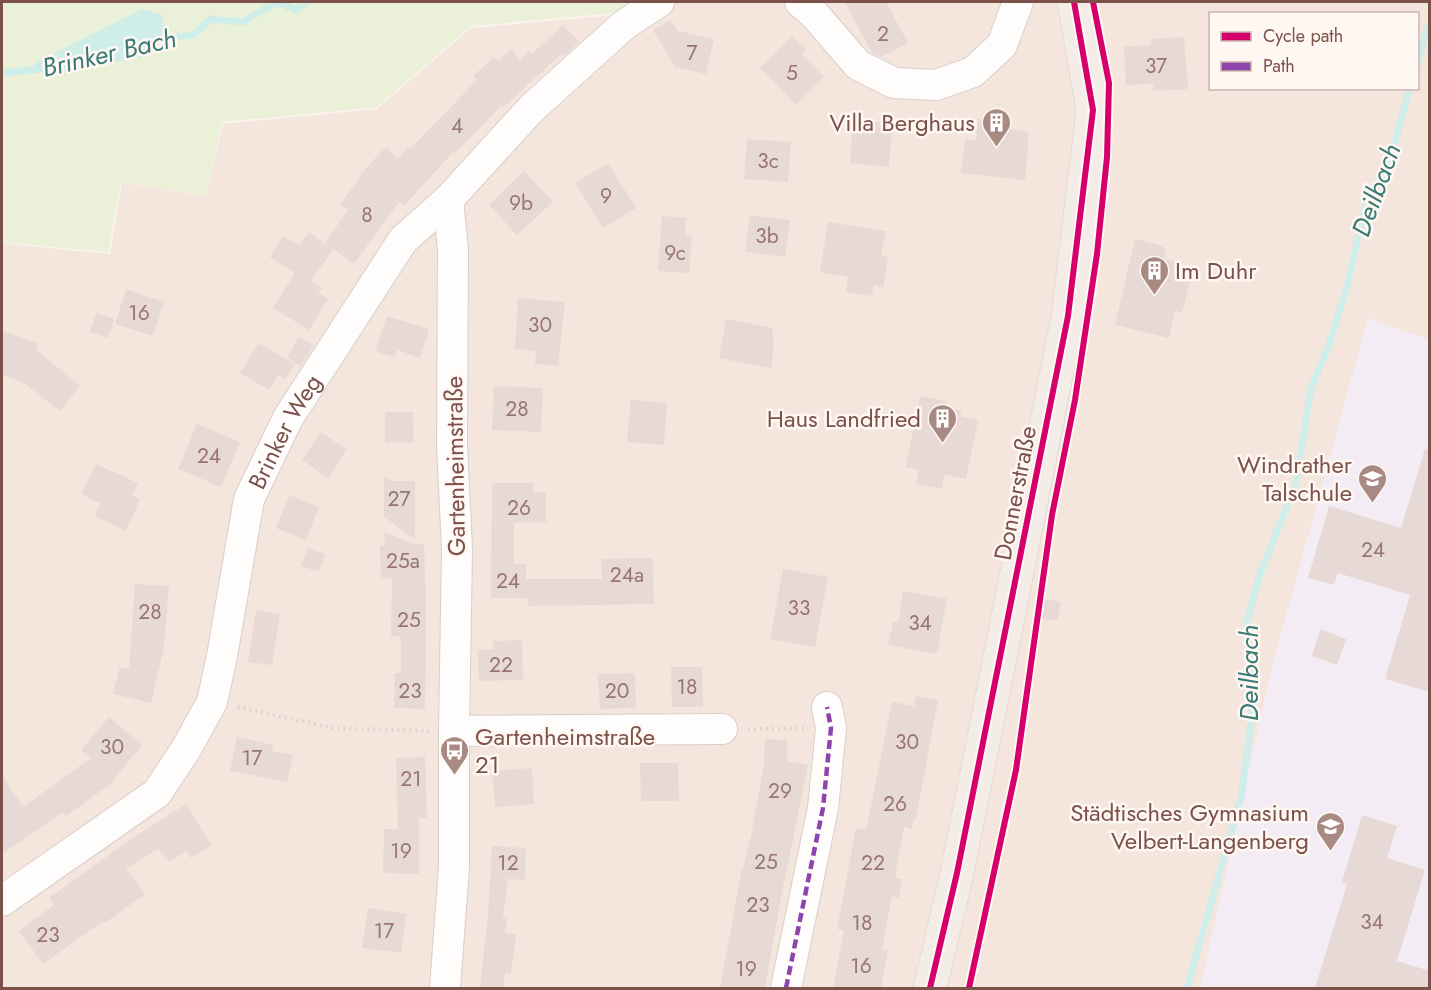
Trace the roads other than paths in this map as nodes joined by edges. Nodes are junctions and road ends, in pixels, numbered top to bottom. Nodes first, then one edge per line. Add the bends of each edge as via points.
1 (659, 2) edge
2 (800, 2) edge
3 (1018, 2) edge
4 (1074, 2) edge
5 (448, 200) junction
6 (829, 718) road end
7 (722, 729) road end
8 (454, 731) junction
9 (2, 901) edge
10 (445, 988) edge
11 (786, 988) edge
12 (930, 988) edge

1 - 5 street, Brinker Weg via 624,25 531,109
2 - 3 street via 858,64 894,83 936,84 973,72 1002,45
4 - 12 main road, Donnerstraße via 1093,111 1068,316
5 - 8 street, Gartenheimstraße via 453,249 452,445 457,549
5 - 9 street, Brinker Weg via 397,249 288,418 249,499 212,702 186,748 157,793
6 - 11 street via 823,808
7 - 8 street
8 - 10 street, Gartenheimstraße via 454,867

